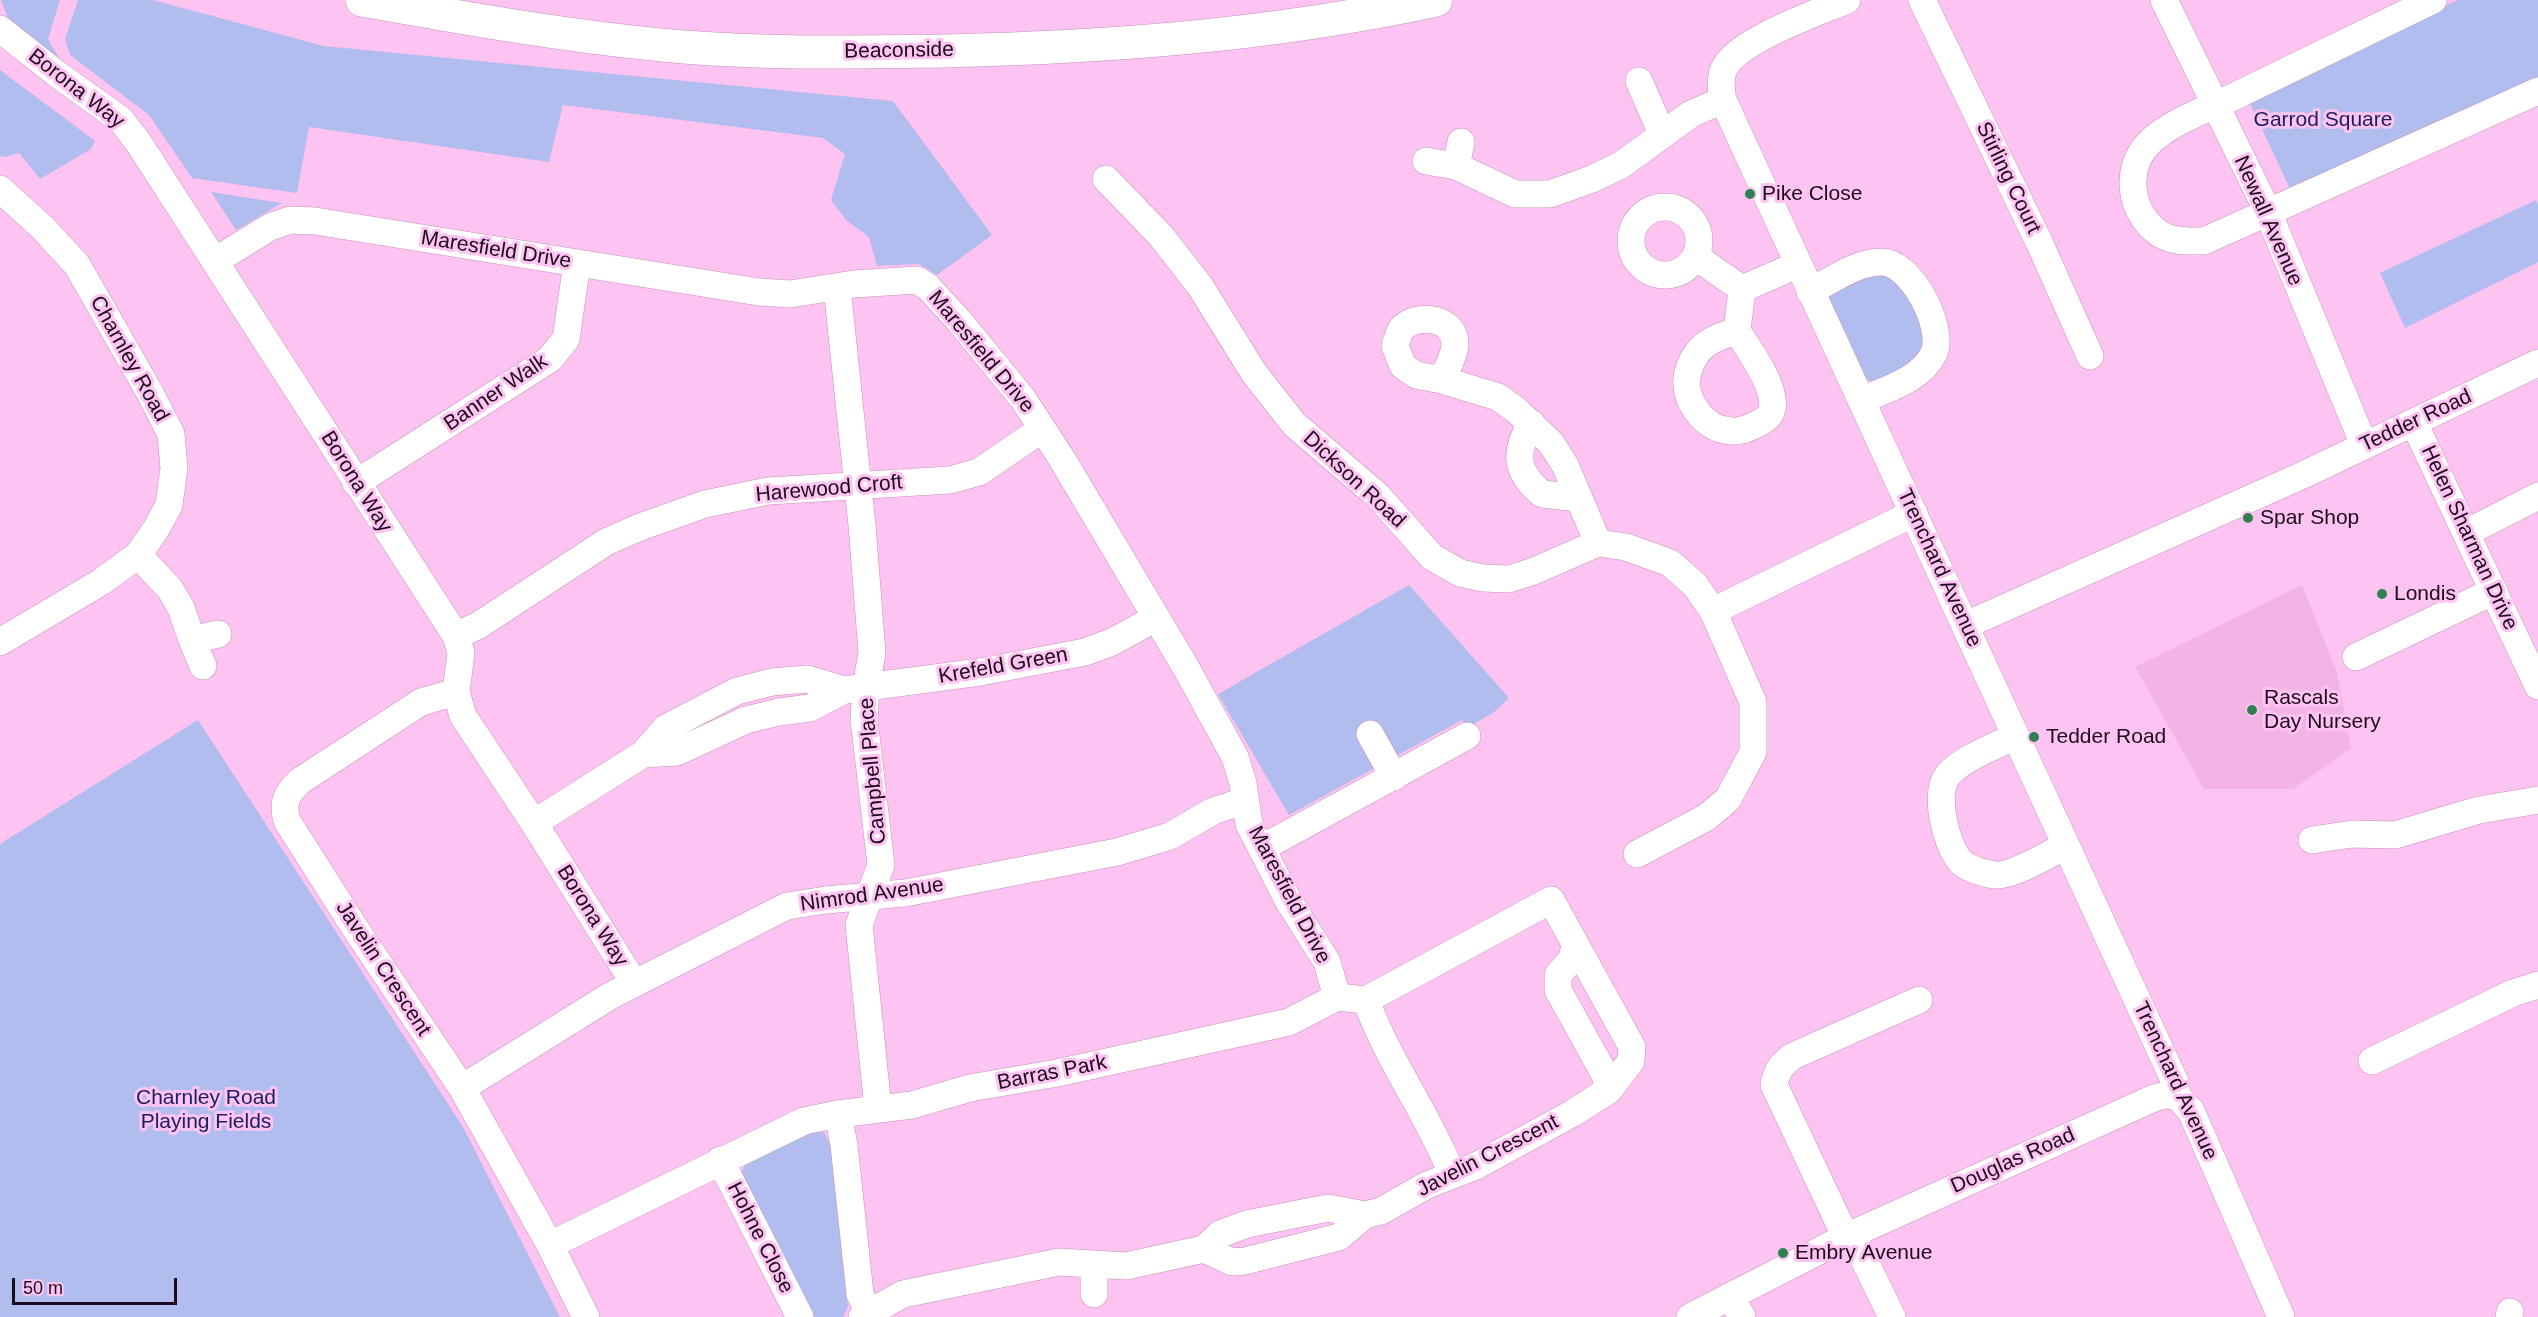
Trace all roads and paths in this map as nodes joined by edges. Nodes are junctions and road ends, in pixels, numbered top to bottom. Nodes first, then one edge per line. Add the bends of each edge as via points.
1 (362, 0) edge
2 (1436, 0) edge
3 (1846, 0) edge
4 (1922, 0) edge
5 (2164, 0) edge
6 (2433, 0) edge
7 (0, 29) edge
8 (1638, 81) dead end
9 (2538, 91) edge
10 (1722, 95) junction
11 (2215, 106) junction
12 (1662, 134) junction
13 (1426, 161) dead end
14 (1106, 179) dead end
15 (0, 189) edge
16 (2268, 213) junction
17 (1696, 257) dead end
18 (215, 261) junction
19 (577, 263) junction
20 (1797, 265) junction
21 (837, 287) junction
22 (1742, 289) junction
23 (1810, 292) junction
24 (1737, 331) dead end
25 (2090, 356) dead end
26 (2538, 363) edge
27 (1442, 380) dead end
28 (1862, 400) junction
29 (1530, 423) junction
30 (2415, 423) junction
31 (1042, 429) junction
32 (2364, 445) junction
33 (356, 483) junction
34 (858, 486) junction
35 (2538, 496) edge
36 (1579, 498) junction
37 (1914, 513) junction
38 (2466, 533) junction
39 (1598, 543) junction
40 (138, 555) junction
41 (2494, 591) junction
42 (1713, 611) junction
43 (1156, 618) junction
44 (1966, 625) junction
45 (219, 634) dead end
46 (456, 636) junction
47 (192, 640) junction
48 (0, 642) edge
49 (2356, 657) dead end
50 (203, 666) dead end
51 (2538, 686) edge
52 (855, 688) junction
53 (456, 692) junction
54 (1370, 734) dead end
55 (1467, 736) dead end
56 (2015, 736) junction
57 (1394, 777) junction
58 (2538, 800) edge
59 (1244, 801) junction
60 (534, 823) junction
61 (2312, 840) dead end
62 (2066, 846) junction
63 (1262, 848) junction
64 (1637, 854) dead end
65 (869, 896) junction
66 (1575, 945) junction
67 (634, 983) junction
68 (2538, 985) edge
69 (1337, 997) junction
70 (1366, 1000) junction
71 (1919, 1000) dead end
72 (2372, 1061) dead end
73 (462, 1088) junction
74 (1609, 1090) junction
75 (2177, 1096) junction
76 (878, 1108) junction
77 (838, 1114) junction
78 (720, 1160) junction
79 (1452, 1174) junction
80 (1850, 1235) junction
81 (550, 1245) junction
82 (1094, 1265) junction
83 (1094, 1294) dead end
84 (1736, 1306) edge
85 (866, 1315) edge
86 (585, 1317) edge
87 (800, 1317) edge
88 (1690, 1317) edge
89 (1892, 1317) edge
90 (2281, 1317) edge

1 - 2 highway, Beaconside via 565,34 730,50 870,52 1147,42 1308,25
3 - 10 street via 1736,53 1724,68
4 - 25 street, Stirling Court
5 - 11 street, Newall Avenue
6 - 11 street
7 - 18 street, Borona Way via 121,120
8 - 12 street
9 - 16 street
10 - 12 street
10 - 20 street, Trenchard Avenue
11 - 16 street, Newall Avenue
11 - 16 street via 2166,130 2143,150 2134,169 2135,202 2145,220 2161,234 2180,242 2204,242
12 - 13 street via 1621,165 1550,194 1515,194 1458,154
14 - 39 street, Dickson Road via 1161,236 1200,286 1254,373 1294,424 1378,496 1431,557 1460,573 1509,579
15 - 40 street, Charnley Road via 77,265 171,434 174,468 169,506
16 - 32 street, Newall Avenue
17 - 22 street
18 - 19 street, Maresfield Drive via 270,227 290,220
18 - 33 street, Borona Way
19 - 21 street, Maresfield Drive via 759,292 790,294
19 - 33 street, Banner Walk via 566,339 550,359
20 - 22 street
20 - 23 street, Trenchard Avenue
21 - 31 street, Maresfield Drive via 898,280 917,280 928,287 1016,390
21 - 34 street, Campbell Place
22 - 24 street
23 - 28 street, Trenchard Avenue
23 - 28 street via 1859,266 1885,262 1900,268 1911,279 1933,320 1934,352 1922,369 1909,380
26 - 30 street, Tedder Road
27 - 29 street via 1498,397
28 - 37 street, Trenchard Avenue
29 - 36 street via 1551,442
29 - 36 street via 1518,454 1524,474 1542,494
30 - 32 street, Tedder Road
30 - 38 street, Helen Sharman Drive
31 - 34 street, Harewood Croft via 979,472 950,480
31 - 43 street, Maresfield Drive
32 - 44 street, Tedder Road
33 - 46 street, Borona Way
34 - 46 street, Harewood Croft via 768,491 705,504 640,527 606,542
34 - 52 street, Campbell Place via 872,653
35 - 38 street
36 - 39 street
37 - 42 street
37 - 44 street, Trenchard Avenue
38 - 41 street, Helen Sharman Drive
39 - 42 street via 1626,547 1670,563 1695,585
40 - 47 street via 170,589
40 - 48 street, Charnley Road via 101,582
41 - 49 street
41 - 51 street, Helen Sharman Drive
42 - 64 street via 1753,702 1753,752 1728,799 1707,817
43 - 52 street, Krefeld Green via 1085,652 980,672
43 - 59 street, Maresfield Drive via 1235,757
44 - 56 street, Trenchard Avenue
45 - 47 street
46 - 53 street, Borona Way via 461,653
47 - 50 street
52 - 60 street, Krefeld Green via 810,708 746,720 677,752 643,754
52 - 65 street, Campbell Place via 864,719 881,866
53 - 60 street, Borona Way via 463,716
53 - 73 street, Javelin Crescent via 421,702 300,781 287,793 283,807 287,821 353,925
54 - 57 street
55 - 57 street
56 - 62 street, Trenchard Avenue
56 - 62 street via 1958,765 1947,776 1941,793 1942,812 1953,850 1962,863 1996,875
57 - 63 street
58 - 61 street via 2479,810 2395,835 2352,834
59 - 63 street, Maresfield Drive via 1249,824
59 - 65 street, Nimrod Avenue via 1214,810 1170,836 1117,852 905,893
60 - 67 street, Borona Way
62 - 75 street, Trenchard Avenue via 2175,1082
63 - 69 street, Maresfield Drive via 1288,900 1327,962
65 - 67 street, Nimrod Avenue via 787,906
65 - 76 street, Campbell Place via 859,925
66 - 70 street, Javelin Crescent via 1551,900
66 - 74 street via 1572,959 1558,975 1558,990 1605,1074
66 - 74 street, Javelin Crescent via 1632,1047 1631,1061
67 - 73 street, Nimrod Avenue
68 - 72 street via 2513,993
69 - 70 street
69 - 76 street, Barras Park via 1289,1022 970,1088 912,1105
70 - 79 street
71 - 80 street via 1793,1056 1776,1074 1774,1085 1781,1103 1840,1225
73 - 81 street, Javelin Crescent
74 - 79 street, Javelin Crescent via 1476,1166
75 - 80 street, Douglas Road via 2154,1098
75 - 90 street, Trenchard Avenue via 2191,1111
76 - 77 street, Barras Park
77 - 78 street, Barras Park via 804,1121
77 - 85 street
78 - 81 street, Barras Park
78 - 87 street, Hohne Close
79 - 82 street, Javelin Crescent via 1381,1211 1365,1215 1328,1208 1247,1224 1220,1234 1204,1249 1126,1266
80 - 84 street, Douglas Road
80 - 89 street
81 - 86 street, Javelin Crescent
82 - 83 street
82 - 85 street, Javelin Crescent via 1059,1262 903,1294
84 - 88 street, Douglas Road

